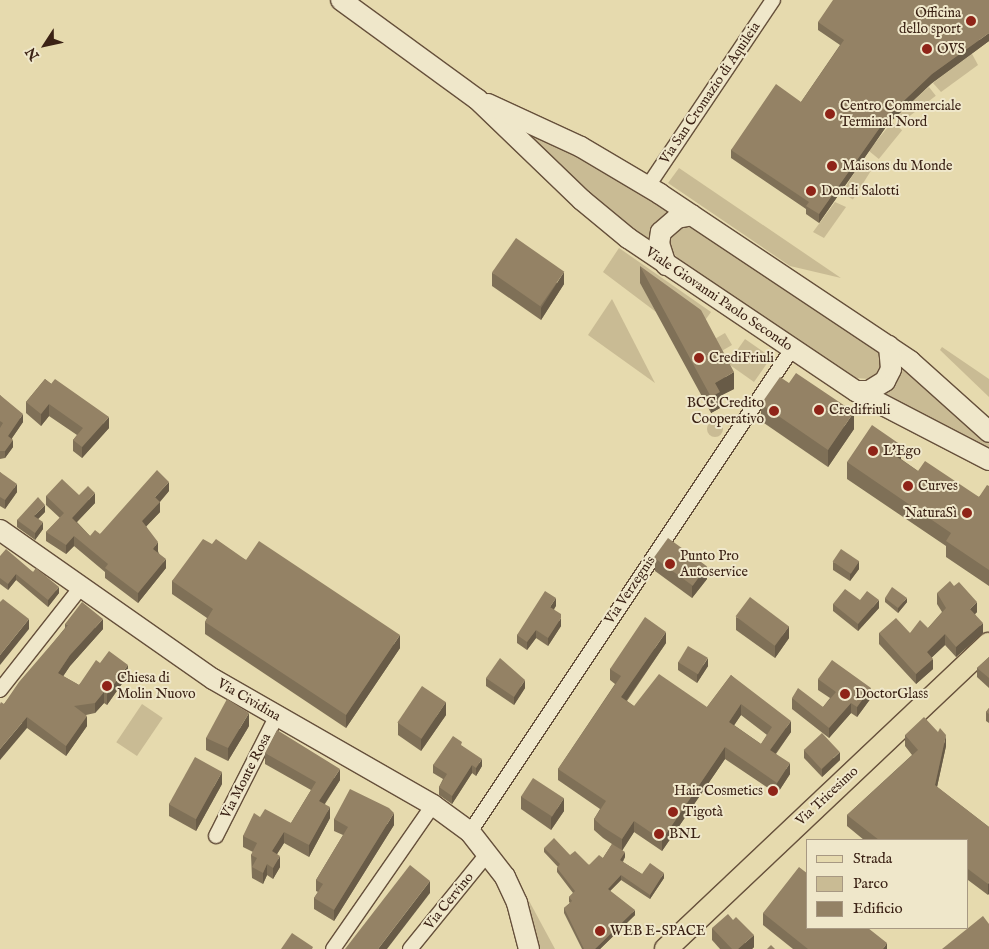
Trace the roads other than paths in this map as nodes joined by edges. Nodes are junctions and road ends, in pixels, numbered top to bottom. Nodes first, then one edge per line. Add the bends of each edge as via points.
1 (341, 0) edge
2 (773, 0) edge
3 (476, 99) junction
4 (648, 186) junction
5 (692, 215) junction
6 (666, 265) junction
7 (888, 346) junction
8 (792, 348) junction
9 (856, 391) junction
10 (989, 432) edge
11 (989, 460) edge
12 (0, 530) edge
13 (81, 587) junction
14 (989, 644) edge
15 (0, 690) edge
16 (276, 716) junction
17 (432, 806) junction
18 (470, 832) junction
19 (216, 836) dead end
20 (488, 853) junction
21 (333, 949) edge
22 (410, 949) edge
23 (529, 949) edge
24 (666, 949) edge

1 - 3 main road, Viale Giovanni Paolo Secondo
2 - 4 street, Via San Cromazio di Aquileia
3 - 4 main road, Viale Giovanni Paolo Secondo via 581,147
3 - 6 main road, Viale Giovanni Paolo Secondo via 582,200
4 - 5 main road, Viale Giovanni Paolo Secondo
5 - 6 main road via 672,221 661,232 659,244
5 - 7 main road, Viale Giovanni Paolo Secondo
6 - 8 main road, Viale Giovanni Paolo Secondo
7 - 9 main road via 891,369 885,381 869,391
7 - 10 main road, Viale Giovanni Paolo Secondo
8 - 9 main road, Viale Giovanni Paolo Secondo
8 - 18 street, Via Verzegnis
9 - 11 main road, Viale Giovanni Paolo Secondo
12 - 13 main road, Via Cividina
13 - 15 street
13 - 16 main road, Via Cividina via 213,680
14 - 24 main road, Via Tricesimo
16 - 17 main road, Via Cividina
16 - 19 street, Via Monte Rosa
17 - 18 main road, Via Cividina
17 - 21 street
18 - 20 main road, Via Cividina
20 - 22 street, Via Cervino
20 - 23 main road, Via Cividina via 505,877 517,904

